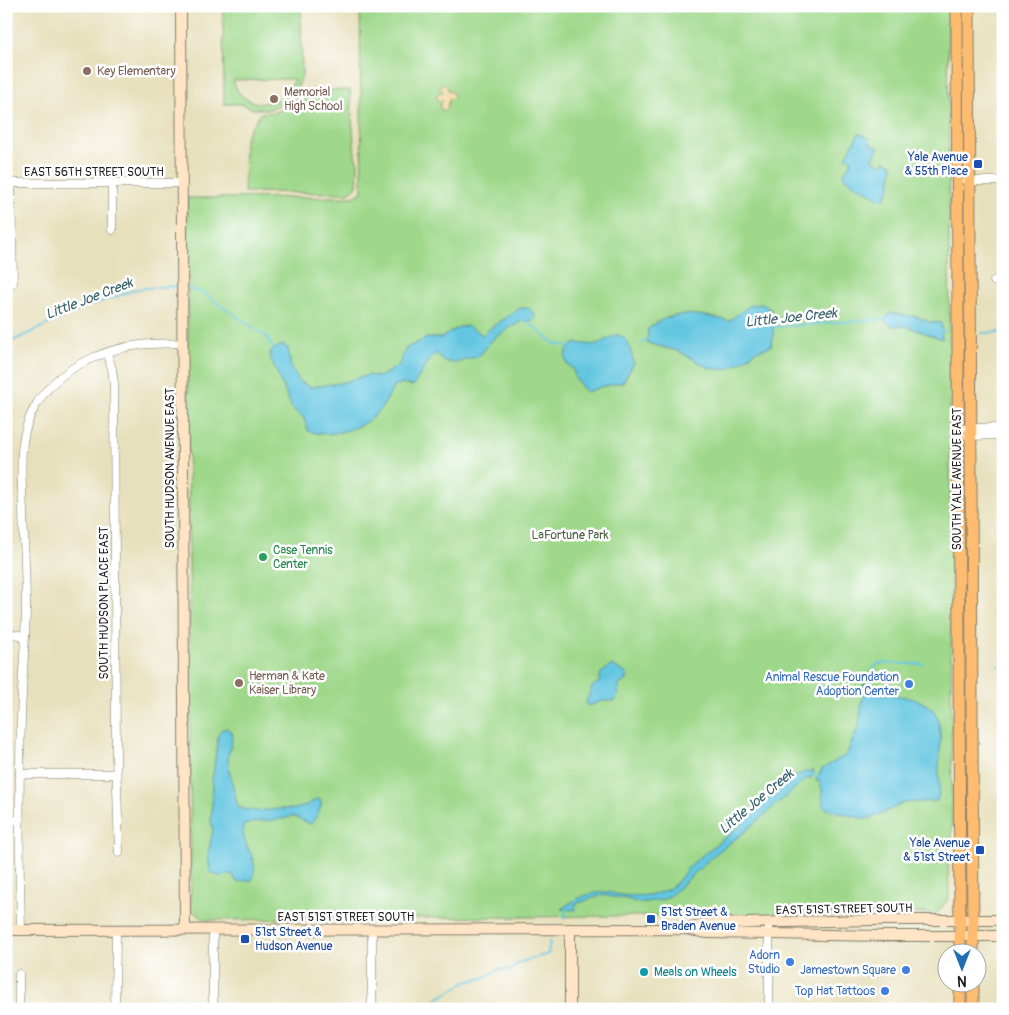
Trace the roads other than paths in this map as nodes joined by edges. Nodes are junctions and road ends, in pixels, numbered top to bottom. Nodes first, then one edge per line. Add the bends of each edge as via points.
1 (181, 6) edge
2 (957, 6) edge
3 (969, 6) edge
4 (958, 181) junction
5 (970, 181) junction
6 (1003, 181) edge
7 (8, 183) edge
8 (112, 183) junction
9 (182, 183) junction
10 (112, 230) dead end
11 (1003, 276) edge
12 (994, 281) dead end
13 (13, 283) dead end
14 (182, 344) junction
15 (107, 353) junction
16 (1003, 428) edge
17 (958, 432) junction
18 (971, 432) junction
19 (1003, 435) edge
20 (6, 634) edge
21 (25, 636) junction
22 (20, 774) junction
23 (116, 774) junction
24 (6, 820) edge
25 (20, 820) junction
26 (119, 854) dead end
27 (960, 920) junction
28 (972, 920) junction
29 (1003, 920) edge
30 (769, 922) junction
31 (185, 929) junction
32 (213, 929) junction
33 (570, 929) junction
34 (686, 929) junction
35 (6, 930) edge
36 (21, 930) junction
37 (116, 930) junction
38 (372, 930) junction
39 (769, 934) junction
40 (960, 936) junction
41 (973, 936) junction
42 (1003, 936) edge
43 (960, 942) edge
44 (973, 942) edge
45 (18, 974) dead end
46 (960, 992) edge
47 (973, 992) edge
48 (20, 1009) edge
49 (115, 1009) edge
50 (213, 1009) edge
51 (372, 1009) edge
52 (570, 1009) edge
53 (769, 1009) edge
54 (960, 1009) edge
55 (973, 1009) edge

1 - 9 main road, SOUTH HUDSON AVENUE EAST
2 - 4 main road, SOUTH YALE AVENUE EAST
3 - 5 main road, SOUTH YALE AVENUE EAST
4 - 5 street
4 - 17 main road, SOUTH YALE AVENUE EAST
5 - 6 street
5 - 18 main road, SOUTH YALE AVENUE EAST
7 - 8 street, EAST 56TH STREET SOUTH
7 - 13 street
8 - 9 street, EAST 56TH STREET SOUTH
8 - 10 street
9 - 14 main road, SOUTH HUDSON AVENUE EAST
11 - 12 street
14 - 15 street via 140,345
14 - 31 main road, SOUTH HUDSON AVENUE EAST
15 - 21 street via 74,368 53,384 36,405 24,432
15 - 23 street, SOUTH HUDSON PLACE EAST via 114,384
16 - 18 street
17 - 18 street
17 - 27 main road, SOUTH YALE AVENUE EAST
18 - 19 street
18 - 28 main road, SOUTH YALE AVENUE EAST
20 - 21 street
21 - 22 street
22 - 23 street
22 - 25 street
23 - 26 street, SOUTH HUDSON PLACE EAST
24 - 25 street
25 - 36 street
27 - 28 main road, EAST 51ST STREET SOUTH
27 - 30 main road, EAST 51ST STREET SOUTH
27 - 40 main road, SOUTH YALE AVENUE EAST
28 - 29 main road, EAST 51ST STREET SOUTH
28 - 41 main road, SOUTH YALE AVENUE EAST
30 - 34 main road, EAST 51ST STREET SOUTH via 706,924
30 - 39 street
31 - 32 main road, EAST 51ST STREET SOUTH
31 - 37 main road, EAST 51ST STREET SOUTH
32 - 38 main road, EAST 51ST STREET SOUTH
32 - 50 street
33 - 34 main road, EAST 51ST STREET SOUTH
33 - 38 main road, EAST 51ST STREET SOUTH
33 - 52 main road
34 - 39 main road, EAST 51ST STREET SOUTH via 707,933
35 - 36 main road, EAST 51ST STREET SOUTH
36 - 37 main road, EAST 51ST STREET SOUTH
37 - 49 street
38 - 51 street
39 - 40 main road, EAST 51ST STREET SOUTH
39 - 53 street
40 - 41 main road, EAST 51ST STREET SOUTH
40 - 43 main road, SOUTH YALE AVENUE EAST
41 - 42 main road, EAST 51ST STREET SOUTH
41 - 44 main road, SOUTH YALE AVENUE EAST
45 - 48 street
46 - 54 main road
47 - 55 main road

